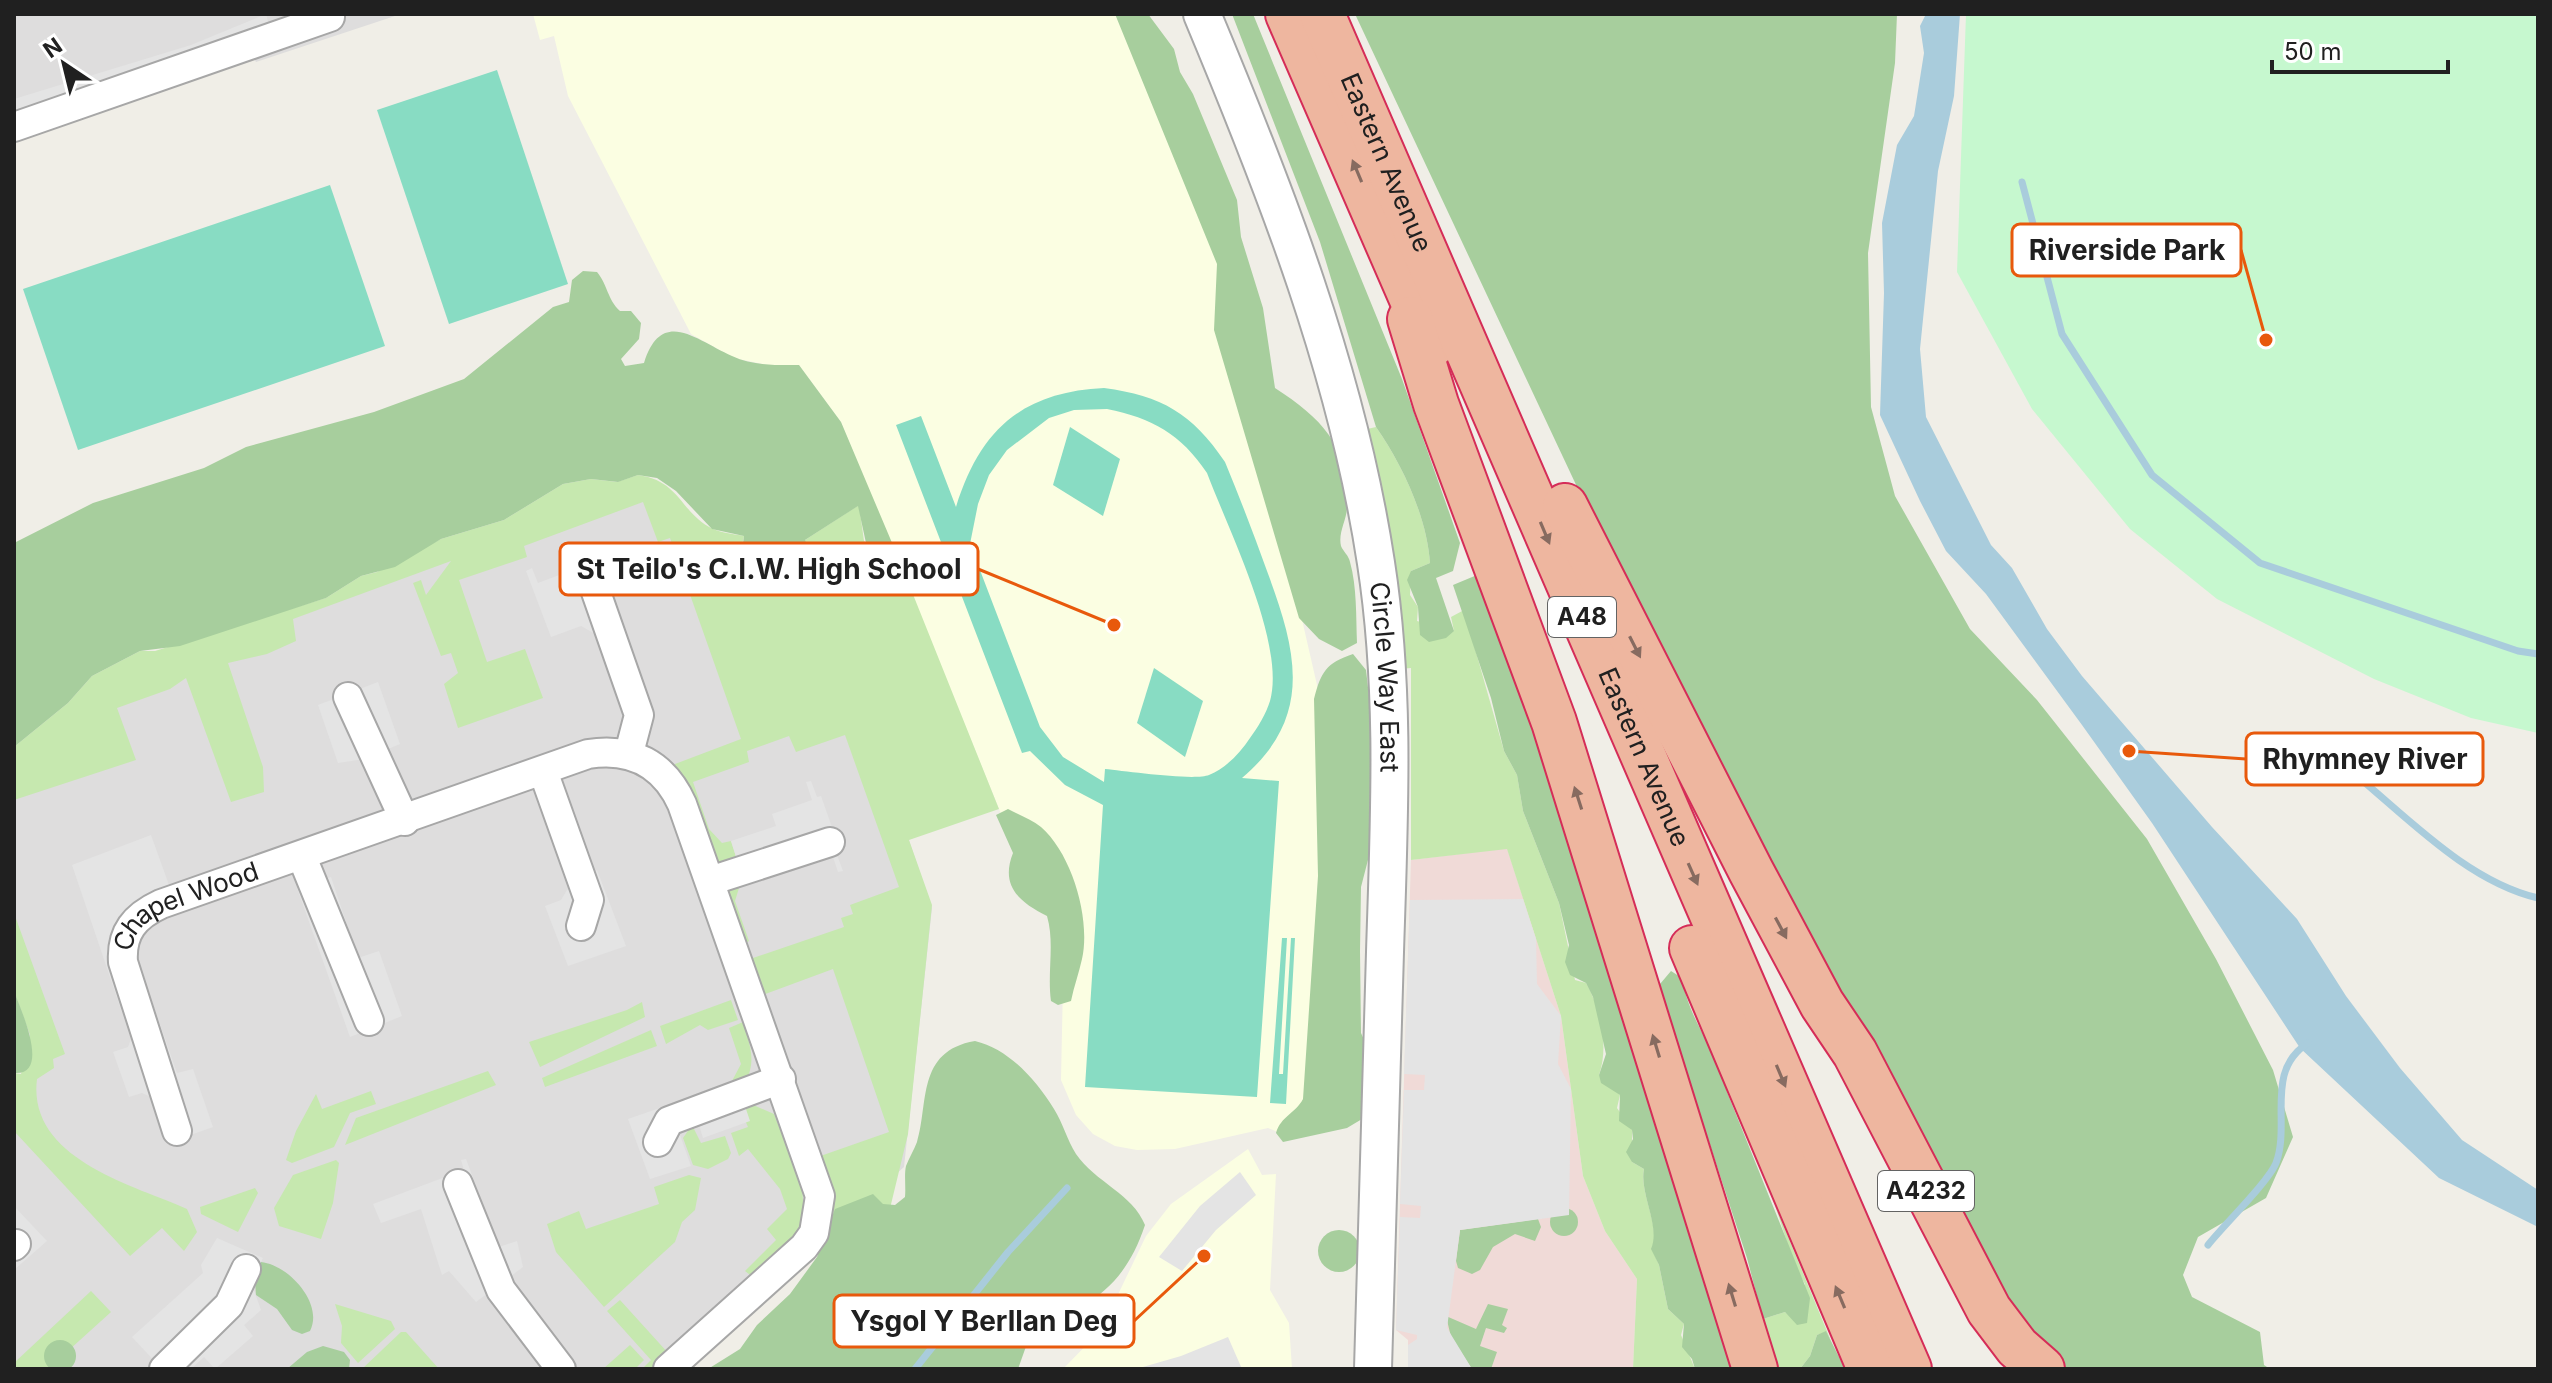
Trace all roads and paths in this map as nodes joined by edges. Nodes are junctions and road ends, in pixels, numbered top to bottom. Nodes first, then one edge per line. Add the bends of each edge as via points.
1 (1202, 14) edge
2 (1288, 14) edge
3 (1322, 14) edge
4 (333, 15) edge
5 (14, 127) edge
6 (1402, 236) junction
7 (590, 575) dead end
8 (348, 697) dead end
9 (629, 753) junction
10 (543, 771) junction
11 (405, 821) junction
12 (830, 842) dead end
13 (302, 857) junction
14 (710, 881) junction
15 (581, 926) dead end
16 (1822, 1004) junction
17 (369, 1021) dead end
18 (781, 1079) junction
19 (177, 1131) dead end
20 (658, 1142) dead end
21 (458, 1184) dead end
22 (246, 1269) dead end
23 (164, 1369) edge
24 (561, 1369) edge
25 (668, 1369) edge
26 (1373, 1369) edge
27 (1755, 1369) edge
28 (1870, 1369) edge
29 (1909, 1369) edge
30 (2017, 1369) edge
31 (2042, 1369) edge

1 - 26 street, Circle Way East via 1292,239 1350,433 1377,564 1388,670 1390,779
6 -> 2 highway, Eastern Avenue / A48
3 - 6 highway, Eastern Avenue / A48
4 - 5 street
6 -> 16 highway, A48 via 1499,370 1599,578
27 -> 6 highway, A48 via 1559,737 1436,404
28 -> 6 highway, Eastern Avenue / A48
6 -> 29 highway, Eastern Avenue / A48
7 - 9 street via 639,715
8 - 11 street
9 - 10 street, Chapel Wood via 588,754
9 - 14 street via 656,768 676,789
10 - 11 street, Chapel Wood
10 - 15 street via 589,900
11 - 13 street, Chapel Wood
12 - 14 street
13 - 17 street, Chapel Wood
13 - 19 street, Chapel Wood via 153,908 134,919 127,932 123,962
14 - 18 street
16 - 30 highway, A48 via 1842,1057 1962,1291 1985,1332
16 - 31 highway, A4232 via 1855,1053 1989,1310
18 - 20 street via 669,1121
18 - 25 street via 820,1196 814,1233
21 - 24 street via 501,1290
22 - 23 street via 229,1305

